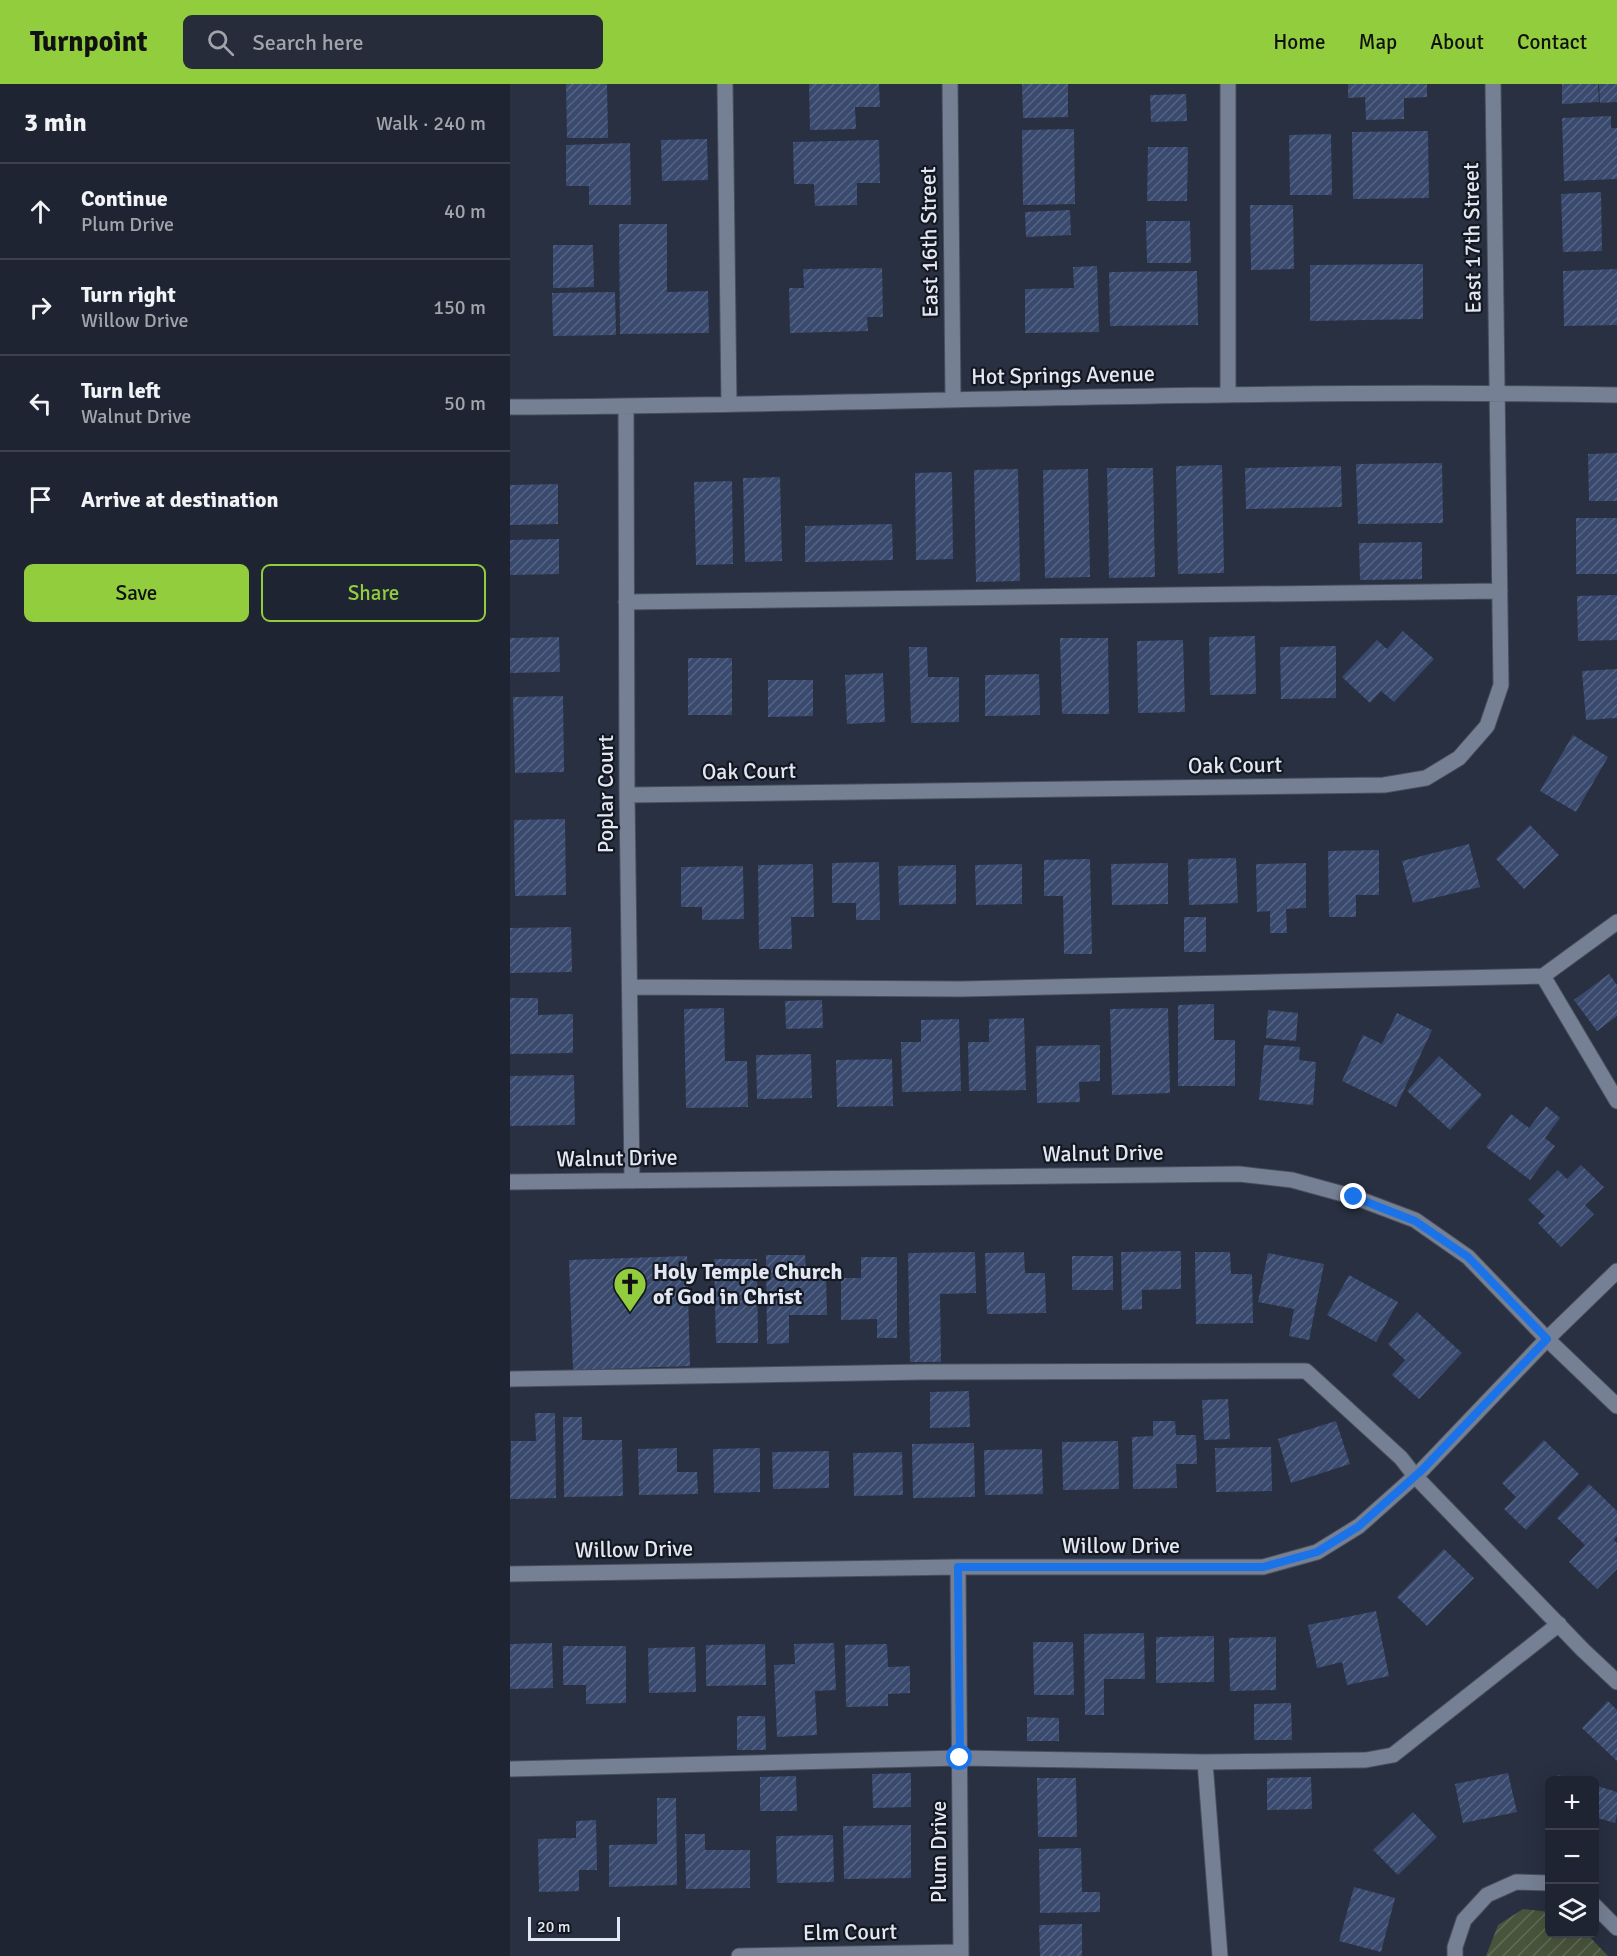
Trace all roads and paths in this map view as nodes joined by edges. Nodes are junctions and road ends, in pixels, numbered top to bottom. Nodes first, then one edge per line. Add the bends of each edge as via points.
1 (725, 84) edge
2 (950, 84) edge
3 (1228, 84) edge
4 (1493, 84) edge
5 (1497, 392) junction
6 (1617, 394) edge
7 (1228, 395) junction
8 (953, 399) junction
9 (729, 404) junction
10 (626, 406) junction
11 (510, 407) edge
12 (1500, 591) junction
13 (626, 602) junction
14 (627, 795) junction
15 (1617, 922) edge
16 (1543, 976) junction
17 (630, 987) junction
18 (1617, 1101) edge
19 (632, 1181) junction
20 (510, 1182) edge
21 (1617, 1271) edge
22 (1547, 1339) junction
23 (510, 1379) edge
24 (1617, 1406) edge
25 (1415, 1476) junction
26 (958, 1567) junction
27 (510, 1574) edge
28 (1558, 1624) junction
29 (1617, 1682) edge
30 (960, 1758) junction
31 (1205, 1762) junction
32 (510, 1769) edge
33 (1545, 1883) edge
34 (1599, 1910) edge
35 (1617, 1928) edge
36 (961, 1954) edge
37 (739, 1956) edge
38 (1220, 1956) edge
39 (1455, 1956) edge

1 - 9 street
2 - 8 street, East 16th Street
3 - 7 street
4 - 5 street, East 17th Street
5 - 6 street, Hot Springs Avenue
5 - 7 street, Hot Springs Avenue
5 - 12 street, Oak Court
7 - 8 street, Hot Springs Avenue
8 - 9 street, Hot Springs Avenue
9 - 10 street, Hot Springs Avenue
10 - 11 street, Hot Springs Avenue
10 - 13 street, Poplar Court
12 - 13 street
12 - 14 street, Oak Court via 1501,685 1487,726 1459,758 1426,778 1384,785
13 - 14 street, Poplar Court
14 - 17 street, Poplar Court
15 - 16 street
16 - 17 street via 961,989
16 - 18 street
17 - 19 street, Poplar Court
19 - 20 street, Walnut Drive
19 - 22 street, Walnut Drive via 1239,1174 1292,1180 1354,1197 1415,1221 1468,1257
21 - 22 street, Willow Drive
22 - 24 street, Walnut Drive
22 - 25 street, Willow Drive
23 - 25 street via 1306,1371 1401,1458
25 - 26 street, Willow Drive via 1359,1526 1317,1552 1263,1567
25 - 28 street
26 - 27 street, Willow Drive
26 - 30 street, Plum Drive
28 - 29 street
28 - 31 street via 1393,1755 1366,1760
30 - 31 street
30 - 32 street
30 - 36 street, Plum Drive
31 - 38 street
33 - 39 street via 1516,1882 1487,1895 1464,1920
34 - 35 street
36 - 37 street, Elm Court

